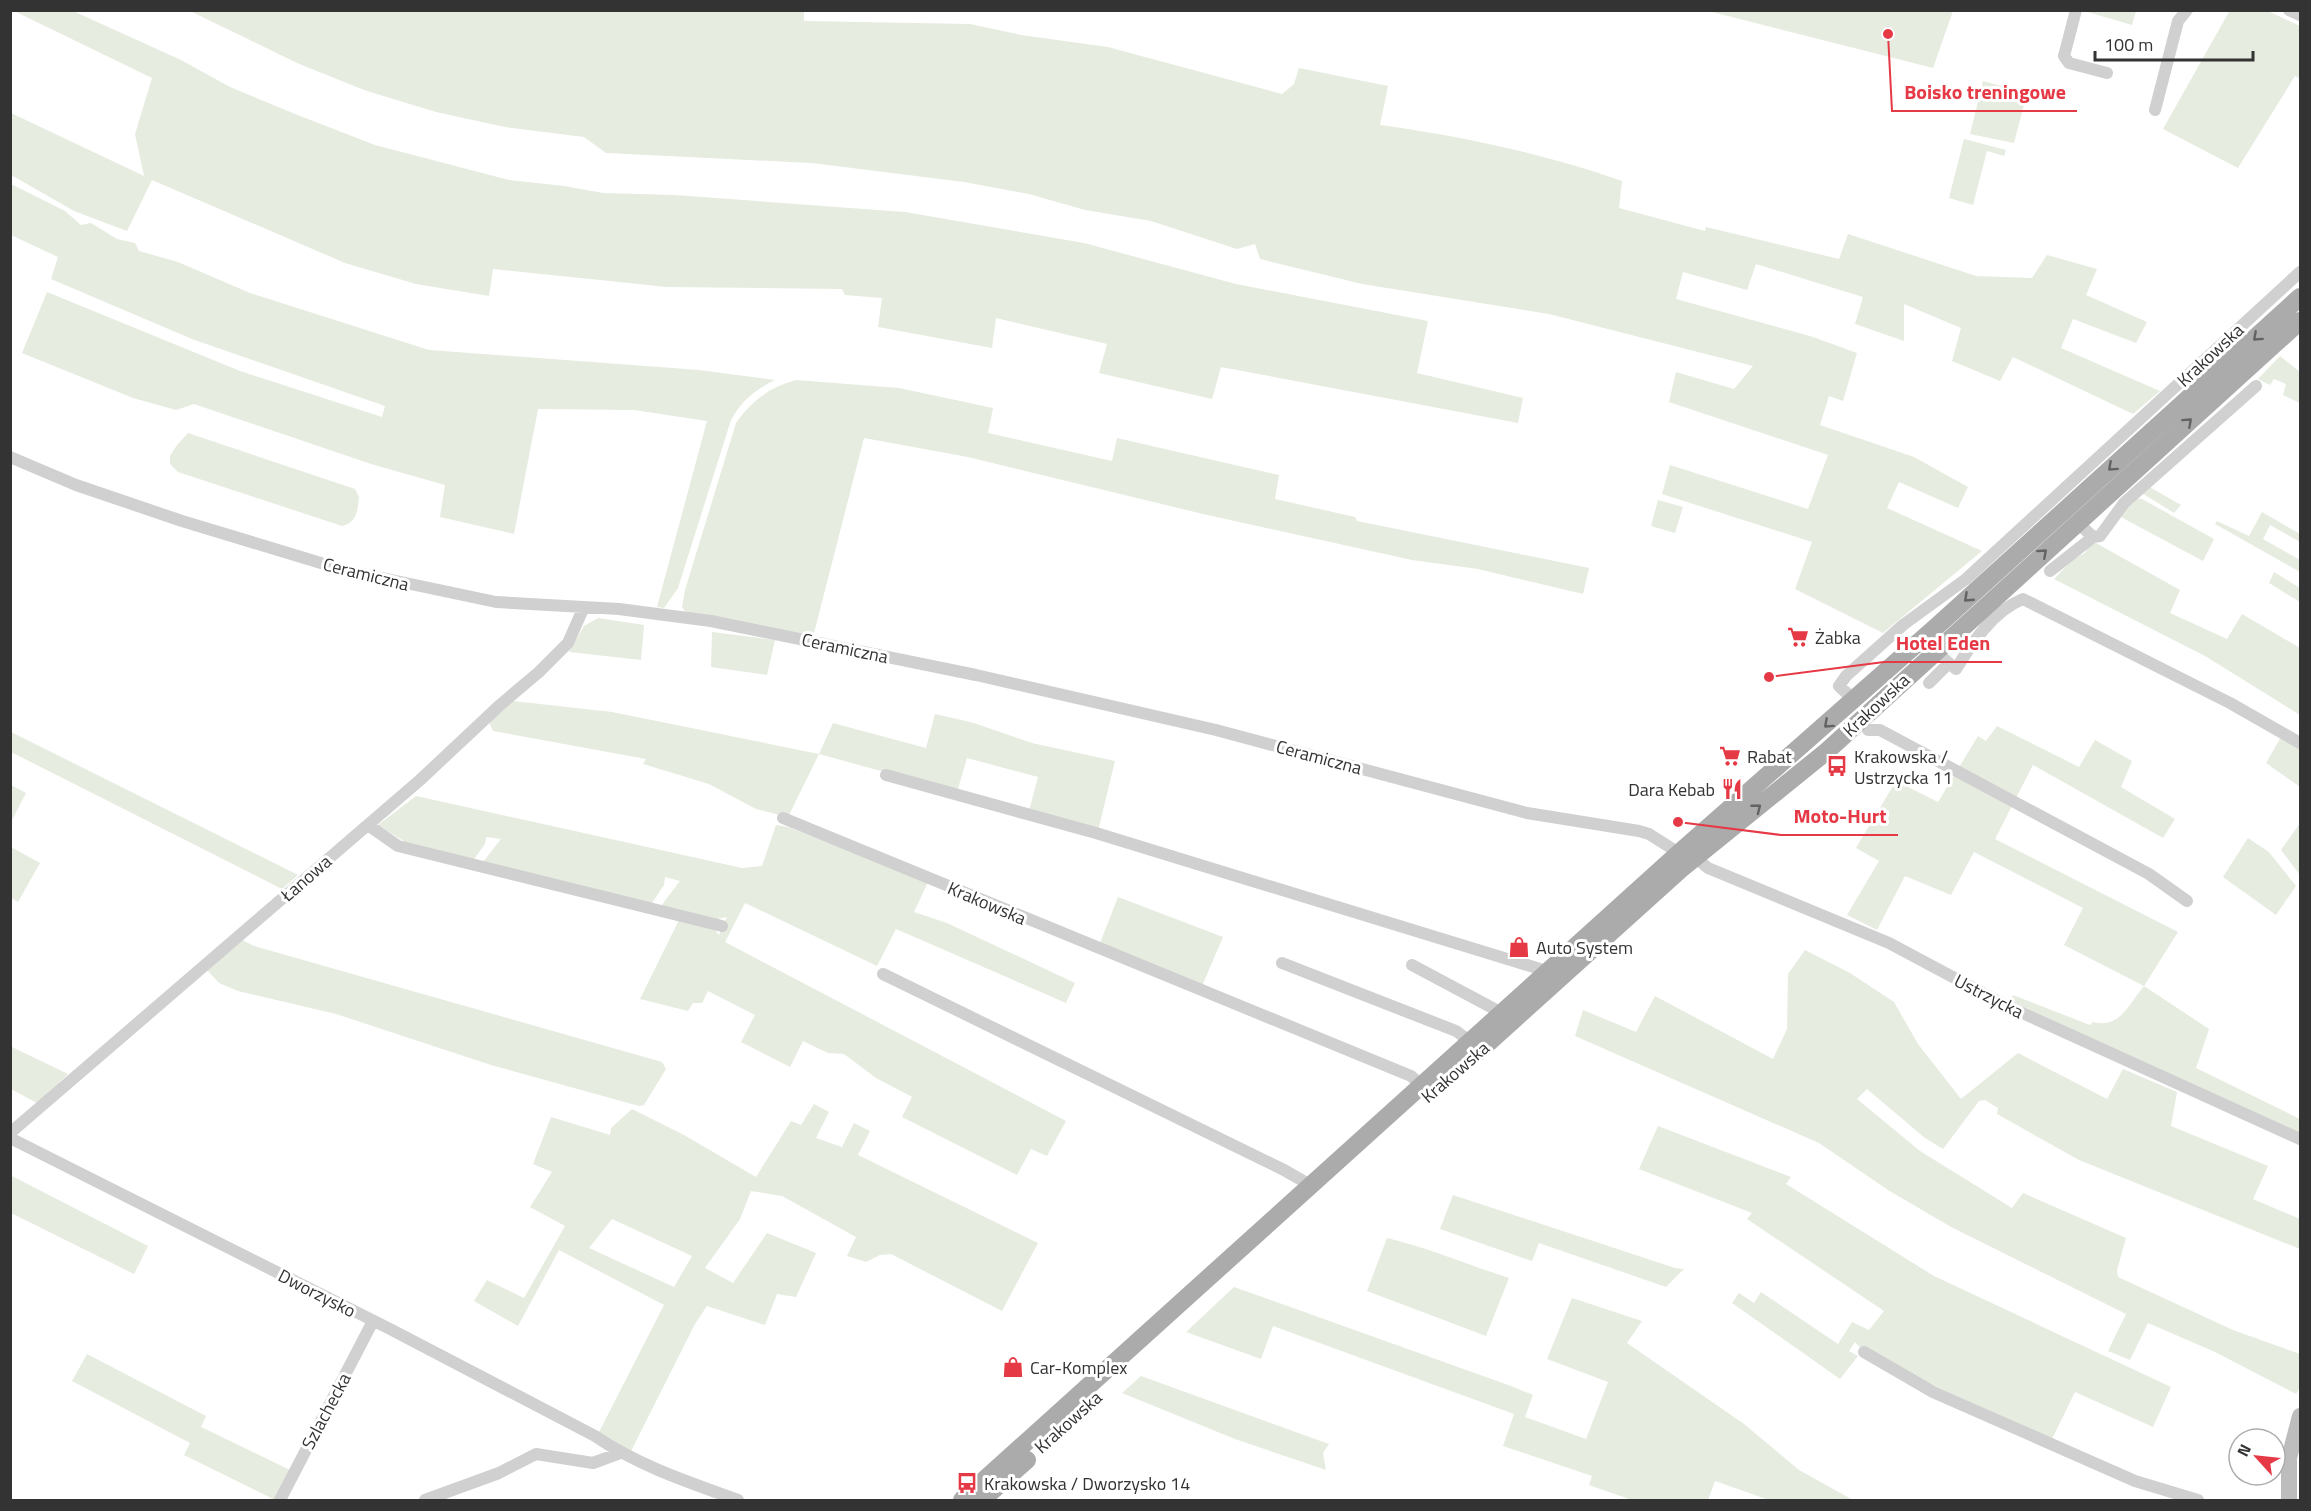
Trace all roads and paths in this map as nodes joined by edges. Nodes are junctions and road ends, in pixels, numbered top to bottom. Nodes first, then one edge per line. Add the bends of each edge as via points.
1 (2076, 10) edge
2 (2187, 10) edge
3 (2289, 10) edge
4 (2301, 15) edge
5 (2108, 73) dead end
6 (2155, 110) dead end
7 (2301, 272) edge
8 (2301, 297) edge
9 (2301, 321) edge
10 (2256, 386) dead end
11 (10, 457) edge
12 (2077, 522) junction
13 (2093, 537) junction
14 (2050, 571) dead end
15 (583, 609) junction
16 (1942, 657) junction
17 (1929, 683) dead end
18 (1854, 700) junction
19 (1868, 730) dead end
20 (2301, 743) edge
21 (886, 776) dead end
22 (783, 818) dead end
23 (368, 825) junction
24 (1687, 855) junction
25 (2187, 901) dead end
26 (722, 926) dead end
27 (1282, 963) dead end
28 (1412, 965) dead end
29 (1546, 973) junction
30 (883, 974) dead end
31 (1502, 1013) junction
32 (1471, 1042) junction
33 (1422, 1086) junction
34 (10, 1133) edge
35 (10, 1138) edge
36 (2301, 1139) edge
37 (1312, 1186) junction
38 (373, 1321) junction
39 (1864, 1353) dead end
40 (2301, 1416) edge
41 (620, 1453) junction
42 (280, 1500) edge
43 (425, 1500) edge
44 (738, 1500) edge
45 (962, 1500) edge
46 (982, 1500) edge
47 (2199, 1500) edge
48 (2285, 1500) edge

1 - 5 street via 2064,56 2069,63
2 - 6 street via 2178,21
3 - 4 street
7 - 18 street, Krakowska via 1966,579 1903,625 1846,676 1839,686
8 -> 18 main road, Krakowska
12 -> 9 main road, Krakowska
10 - 13 street via 2124,503 2100,536
11 - 15 street, Ceramiczna via 129,503 344,570 496,602
12 - 13 street
16 -> 12 main road, Krakowska
13 - 14 street
15 - 23 street, Łanowa via 568,643 547,665
15 - 24 street, Ceramiczna via 619,609 711,621 976,675 1216,730 1527,813 1639,831
16 - 17 street
16 - 20 street, Krakowska via 1956,669 1981,632 2012,603 2023,599
24 -> 16 main road, Krakowska via 1793,780
18 -> 24 main road, Krakowska
19 - 25 street via 1880,730 2149,874
21 - 29 street via 1096,833
22 - 33 street, Krakowska via 1411,1076
23 - 26 street via 398,846
23 - 34 street, Łanowa
24 - 29 main road, Krakowska
24 - 36 street, Ustrzycka via 1708,868 1889,943 2007,1006
24 - 46 main road, Krakowska
27 - 32 street via 1456,1031
28 - 31 street
29 - 31 main road, Krakowska
30 - 37 street
31 - 32 main road, Krakowska
32 - 33 main road, Krakowska
33 - 37 main road, Krakowska
35 - 38 street, Dworzysko
37 - 45 main road, Krakowska
38 - 41 street, Dworzysko via 595,1436
38 - 42 street, Szlachecka
39 - 47 street via 1933,1392 2135,1481
40 - 48 street via 2289,1458
41 - 43 street via 593,1463 536,1454 499,1473
41 - 44 street, Dworzysko

